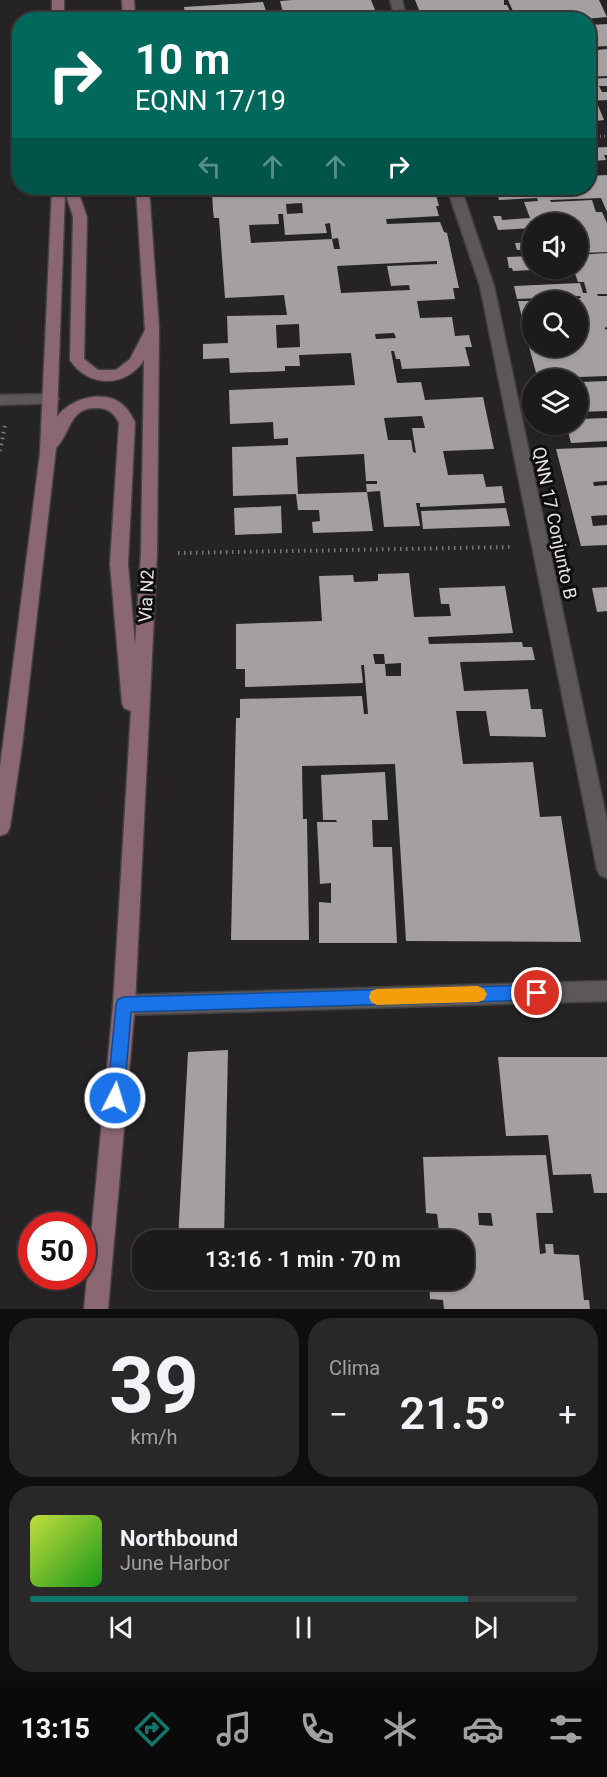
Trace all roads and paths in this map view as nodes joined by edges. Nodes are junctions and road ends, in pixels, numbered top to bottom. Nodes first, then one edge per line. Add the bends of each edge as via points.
1 (59, 195) edge
2 (73, 195) edge
3 (142, 195) edge
4 (456, 195) edge
5 (152, 328) junction
6 (51, 399) junction
7 (0, 400) edge
8 (48, 453) junction
9 (540, 546) junction
10 (149, 554) junction
11 (13, 746) junction
12 (0, 762) edge
13 (137, 768) junction
14 (0, 827) edge
15 (607, 869) edge
16 (607, 991) edge
17 (124, 1005) junction
18 (96, 1309) edge

1 - 6 main road
2 - 5 main road via 80,217 77,360 82,369 98,377 129,370
3 - 5 main road, Via N2
4 - 9 street, QNN 17 Conjunto B via 487,285
5 - 10 main road, Via N2
6 - 7 street
6 - 8 main road
8 - 11 main road
8 - 13 main road via 73,408 98,402 111,405 127,422 119,564
9 - 10 path
9 - 15 street, QNN 17 Conjunto B
10 - 13 main road, Via N2
11 - 12 main road
11 - 14 main road
13 - 17 main road, Via N2
16 - 17 street
17 - 18 main road

